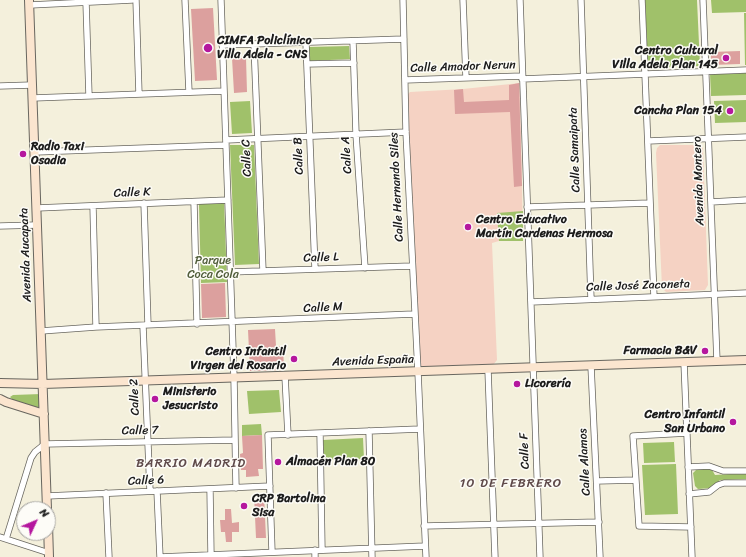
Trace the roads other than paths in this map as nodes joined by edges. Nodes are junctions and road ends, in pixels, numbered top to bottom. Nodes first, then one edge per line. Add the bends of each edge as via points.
1 (132, 0) edge
2 (136, 0) edge
3 (185, 0) edge
4 (220, 0) edge
5 (403, 0) edge
6 (462, 0) edge
7 (520, 0) edge
8 (581, 0) edge
9 (642, 0) edge
10 (703, 0) edge
11 (30, 2) edge
12 (86, 2) junction
13 (404, 39) junction
14 (353, 41) junction
15 (306, 43) junction
16 (254, 44) junction
17 (222, 45) junction
18 (354, 62) junction
19 (307, 64) junction
20 (746, 70) edge
21 (706, 72) junction
22 (645, 74) junction
23 (584, 76) junction
24 (522, 77) junction
25 (466, 78) junction
26 (405, 80) junction
27 (0, 86) edge
28 (32, 86) junction
29 (224, 91) junction
30 (190, 92) junction
31 (139, 94) junction
32 (89, 96) junction
33 (33, 98) junction
34 (406, 132) junction
35 (356, 134) junction
36 (309, 136) junction
37 (746, 137) edge
38 (258, 138) junction
39 (708, 139) junction
40 (648, 140) junction
41 (226, 142) junction
42 (35, 152) junction
43 (228, 200) junction
44 (746, 200) edge
45 (194, 202) junction
46 (711, 202) junction
47 (144, 203) junction
48 (650, 203) junction
49 (588, 205) junction
50 (93, 206) junction
51 (527, 207) junction
52 (37, 208) junction
53 (37, 225) junction
54 (0, 226) edge
55 (412, 266) junction
56 (365, 268) junction
57 (315, 270) junction
58 (263, 271) junction
59 (230, 272) junction
60 (746, 293) edge
61 (714, 294) junction
62 (654, 297) junction
63 (591, 299) junction
64 (531, 302) junction
65 (414, 314) junction
66 (232, 323) junction
67 (197, 324) junction
68 (146, 325) junction
69 (96, 327) junction
70 (41, 331) junction
71 (746, 360) edge
72 (716, 361) junction
73 (684, 362) junction
74 (591, 366) junction
75 (533, 368) junction
76 (488, 370) junction
77 (418, 372) junction
78 (285, 376) junction
79 (234, 378) junction
80 (145, 381) junction
81 (0, 383) edge
82 (43, 384) junction
83 (0, 399) edge
84 (44, 414) junction
85 (420, 429) junction
86 (369, 431) junction
87 (320, 433) junction
88 (687, 434) junction
89 (288, 435) junction
90 (235, 440) junction
91 (148, 442) junction
92 (45, 444) junction
93 (688, 467) junction
94 (746, 471) edge
95 (636, 480) junction
96 (597, 481) junction
97 (746, 483) edge
98 (270, 486) junction
99 (236, 488) junction
100 (210, 489) junction
101 (157, 491) junction
102 (150, 492) junction
103 (106, 493) junction
104 (689, 494) junction
105 (47, 496) junction
106 (47, 501) edge
107 (599, 522) junction
108 (539, 523) junction
109 (494, 524) junction
110 (424, 526) junction
111 (691, 527) junction
112 (3, 538) edge
113 (49, 541) edge
114 (425, 546) junction
115 (372, 548) junction
116 (315, 550) junction
117 (322, 550) junction
118 (272, 552) junction
119 (49, 555) edge
120 (215, 555) edge
121 (263, 555) edge
122 (109, 557) edge
123 (160, 557) edge
124 (315, 557) edge
125 (372, 557) edge
126 (426, 557) edge
127 (495, 557) edge
128 (540, 557) edge
129 (600, 557) edge
130 (692, 557) edge

1 - 12 street
2 - 31 street
3 - 30 street
4 - 17 street
5 - 13 street, Calle Hernando Siles
6 - 25 street
7 - 24 street, Calle F
8 - 23 street, Calle Samaipata
9 - 22 street
10 - 21 street, Avenida Montero
11 - 12 street
11 - 28 street, Avenida Aucapata
12 - 32 street
13 - 14 street
13 - 26 street, Calle Hernando Siles
14 - 15 street
14 - 18 street, Calle A
15 - 16 street
15 - 19 street, Calle B
16 - 17 street
16 - 38 street, Calle C
17 - 29 street
18 - 19 street
18 - 35 street, Calle A
19 - 36 street, Calle B
20 - 21 street, Calle Amador Nerun
21 - 22 street, Calle Amador Nerun
21 - 39 street, Avenida Montero
22 - 23 street, Calle Amador Nerun
22 - 40 street
23 - 24 street, Calle Amador Nerun
23 - 49 street, Calle Samaipata
24 - 25 street, Calle Amador Nerun
24 - 51 street, Calle F
25 - 26 street, Calle Amador Nerun
26 - 34 street, Calle Hernando Siles
27 - 28 street
28 - 33 street, Avenida Aucapata
29 - 30 street
29 - 41 street
30 - 31 street
31 - 32 street
32 - 33 street
33 - 42 street, Avenida Aucapata
34 - 35 street
34 - 55 street, Calle Hernando Siles
35 - 36 street
35 - 56 street, Calle A
36 - 38 street
36 - 57 street, Calle B
37 - 39 street
38 - 41 street
38 - 58 street, Calle C
39 - 40 street
39 - 46 street, Avenida Montero
40 - 48 street
41 - 42 street
41 - 43 street
42 - 52 street, Avenida Aucapata
43 - 45 street, Calle K
43 - 59 street
44 - 46 street
45 - 47 street, Calle K
45 - 67 street
46 - 61 street, Avenida Montero
47 - 50 street, Calle K
47 - 68 street, Calle 2
48 - 49 street
48 - 62 street
49 - 51 street
49 - 63 street, Calle Samaipata
50 - 52 street, Calle K
50 - 69 street
51 - 64 street, Calle F
52 - 53 street, Avenida Aucapata
53 - 54 street
53 - 70 street, Avenida Aucapata
55 - 56 street, Calle L
55 - 65 street, Calle Hernando Siles
56 - 57 street, Calle L
57 - 58 street, Calle L
58 - 59 street, Calle L
59 - 66 street
60 - 61 street, Calle José Zaconeta
61 - 62 street, Calle José Zaconeta
61 - 72 street, Avenida Montero
62 - 63 street, Calle José Zaconeta
63 - 64 street, Calle José Zaconeta
64 - 75 street, Calle F
65 - 66 street, Calle M
65 - 77 street, Calle Hernando Siles
66 - 67 street, Calle M
66 - 79 street
67 - 68 street, Calle M
68 - 69 street, Calle M
68 - 80 street, Calle 2
69 - 70 street, Calle M
70 - 82 street, Avenida Aucapata
71 - 72 street, Avenida España
72 - 73 street, Avenida España
73 - 74 street, Avenida España
73 - 88 street
74 - 75 street, Avenida España
74 - 96 street, Calle Alamos
75 - 76 street, Avenida España
75 - 108 street, Calle F
76 - 77 street, Avenida España
76 - 109 street
77 - 78 street, Avenida España
77 - 85 street, Calle Hernando Siles
78 - 79 street, Avenida España
78 - 89 street
79 - 80 street, Avenida España
79 - 90 street
80 - 82 street, Avenida España
80 - 91 street, Calle 2
81 - 82 street, Avenida España
82 - 84 street, Avenida Aucapata
83 - 84 street
84 - 92 street, Avenida Aucapata
85 - 86 street
85 - 110 street, Calle Hernando Siles
86 - 87 street
86 - 115 street
87 - 89 street
87 - 117 street
88 - 93 street
88 - 95 street via 633,436
89 - 98 street via 268,435
90 - 91 street, Calle 7
90 - 99 street
91 - 92 street, Calle 7
91 - 102 street, Calle 2
92 - 105 street, Avenida Aucapata
92 - 112 street via 31,458
93 - 94 street via 709,466 723,471
93 - 104 street
95 - 96 street
95 - 111 street via 639,526
96 - 107 street, Calle Alamos
97 - 104 street via 724,483 709,492
98 - 99 street, Calle 6
98 - 118 street
99 - 100 street, Calle 6
100 - 101 street, Calle 6
100 - 120 street
101 - 102 street, Calle 6
101 - 123 street
102 - 103 street, Calle 6
103 - 105 street, Calle 6
103 - 122 street
104 - 111 street
105 - 106 street, Avenida Aucapata
107 - 108 street
107 - 129 street, Calle Alamos
108 - 109 street
108 - 128 street, Calle F
109 - 110 street
109 - 127 street
110 - 114 street, Calle Hernando Siles
111 - 130 street
112 - 119 street
113 - 119 street
114 - 115 street
114 - 126 street, Calle Hernando Siles
115 - 117 street
115 - 125 street
116 - 117 street
116 - 118 street
116 - 124 street
118 - 121 street
120 - 121 street
120 - 123 street

